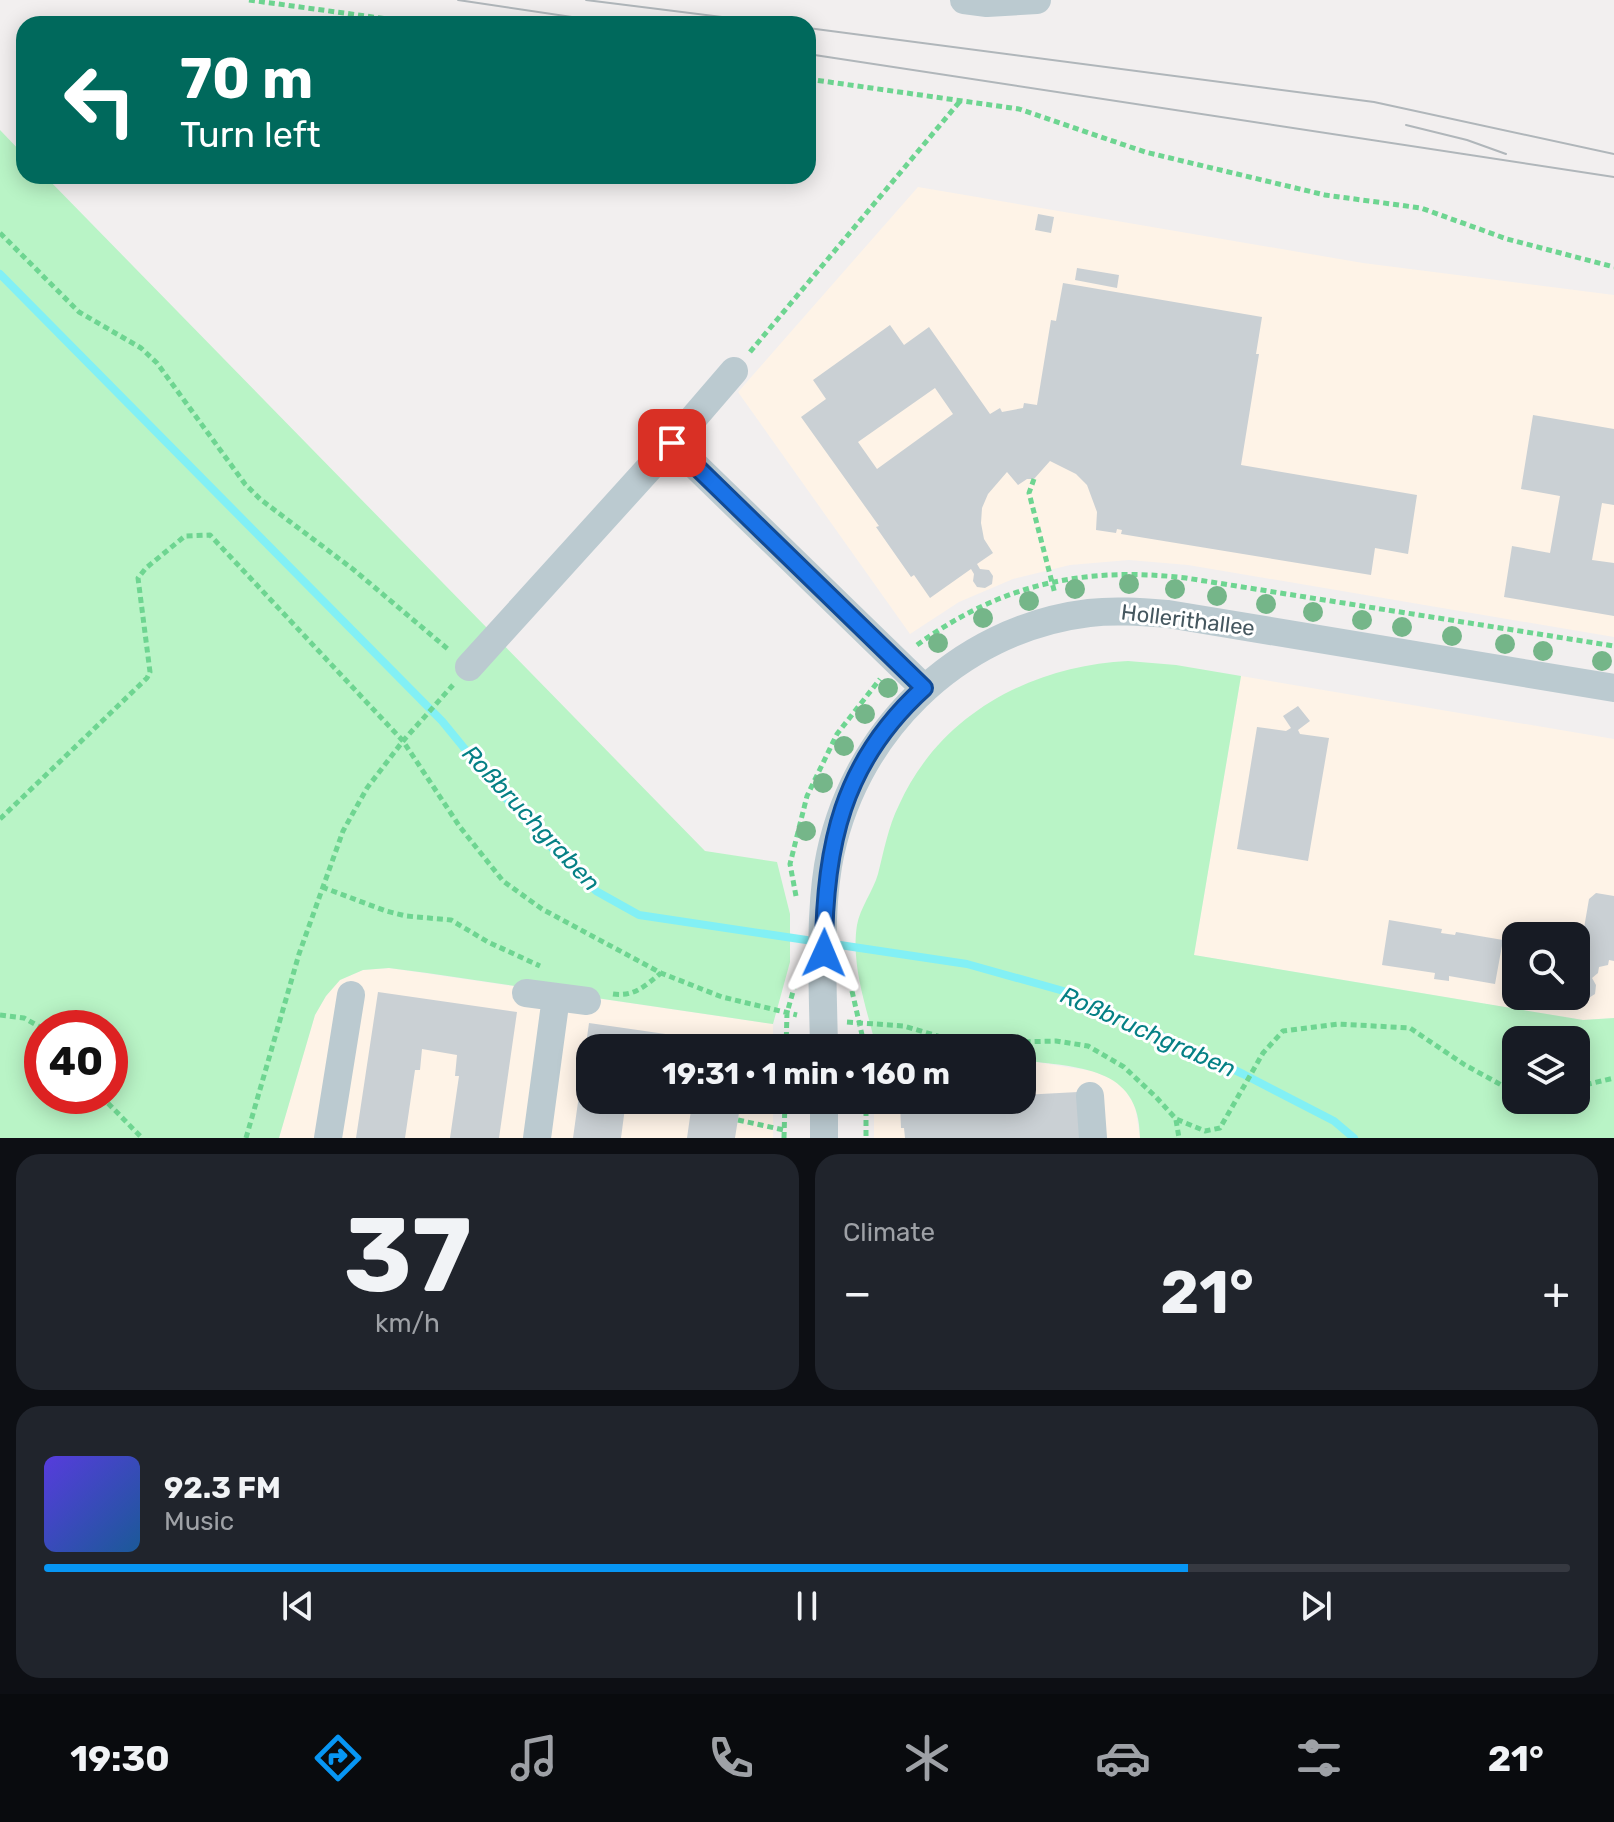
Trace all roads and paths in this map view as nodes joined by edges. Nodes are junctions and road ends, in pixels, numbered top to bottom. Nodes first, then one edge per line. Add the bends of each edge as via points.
1 (249, 0) edge
2 (964, 0) edge
3 (1037, 0) edge
4 (366, 16) edge
5 (816, 80) edge
6 (961, 100) junction
7 (0, 233) edge
8 (1614, 267) edge
9 (734, 371) joint
10 (672, 443) junction
11 (1034, 479) dead end
12 (1051, 581) junction
13 (1061, 618) junction
14 (1614, 646) edge
15 (898, 661) junction
16 (469, 667) joint
17 (924, 688) junction
18 (1614, 688) edge
19 (442, 697) dead end
20 (403, 741) junction
21 (0, 819) edge
22 (322, 887) junction
23 (797, 900) dead end
24 (543, 968) dead end
25 (661, 973) junction
26 (797, 978) dead end
27 (850, 985) dead end
28 (526, 993) dead end
29 (351, 995) dead end
30 (556, 997) junction
31 (597, 997) joint
32 (787, 1013) junction
33 (0, 1015) edge
34 (24, 1018) edge
35 (860, 1022) junction
36 (786, 1034) edge
37 (824, 1034) edge
38 (862, 1034) edge
39 (1614, 1078) edge
40 (1590, 1084) edge
41 (1502, 1085) edge
42 (1090, 1096) dead end
43 (119, 1114) edge
44 (785, 1114) edge
45 (824, 1114) edge
46 (866, 1114) edge
47 (1176, 1119) junction
48 (738, 1120) dead end
49 (1220, 1128) junction
50 (784, 1130) junction
51 (142, 1138) edge
52 (246, 1138) edge
53 (328, 1138) edge
54 (537, 1138) edge
55 (784, 1138) edge
56 (824, 1138) edge
57 (866, 1138) edge
58 (1093, 1138) edge
59 (1179, 1138) edge
60 (1213, 1138) edge

1 - 4 path
2 - 3 street
5 - 6 path
6 - 8 path via 1019,109 1145,152 1325,195 1421,208 1507,239
6 - 9 path
7 - 16 path via 79,312 157,363 260,499
9 - 10 street
10 - 15 street
10 - 16 street
11 - 12 path via 1029,493
12 - 13 path
12 - 14 path via 1118,573 1174,576
12 - 15 path via 965,613
13 - 17 street, Hollerithallee via 985,645
13 - 18 street, Hollerithallee via 1114,611 1182,615
15 - 17 street
15 - 23 path via 850,714 816,774 790,864
17 - 37 street, Hollerithallee via 880,737 851,788 835,833 827,869
19 - 20 path
20 - 21 path via 210,535 185,536 138,578 147,678
20 - 22 path via 343,831
20 - 25 path via 503,881 542,909
22 - 24 path via 386,911 451,920
22 - 52 path
25 - 31 path via 626,996
25 - 32 path via 722,997
26 - 32 path
27 - 35 path
28 - 30 street
29 - 53 street
30 - 31 street
30 - 54 street
32 - 36 path
33 - 34 path
35 - 38 path
35 - 47 path via 976,1043 1056,1041 1088,1046 1124,1067
39 - 40 path
41 - 49 path via 1410,1028 1338,1024 1283,1031 1263,1053
42 - 58 street
43 - 51 path
44 - 50 path
45 - 56 street
46 - 57 path
47 - 49 path via 1205,1131
47 - 59 path
48 - 50 path
49 - 60 path
50 - 55 path

